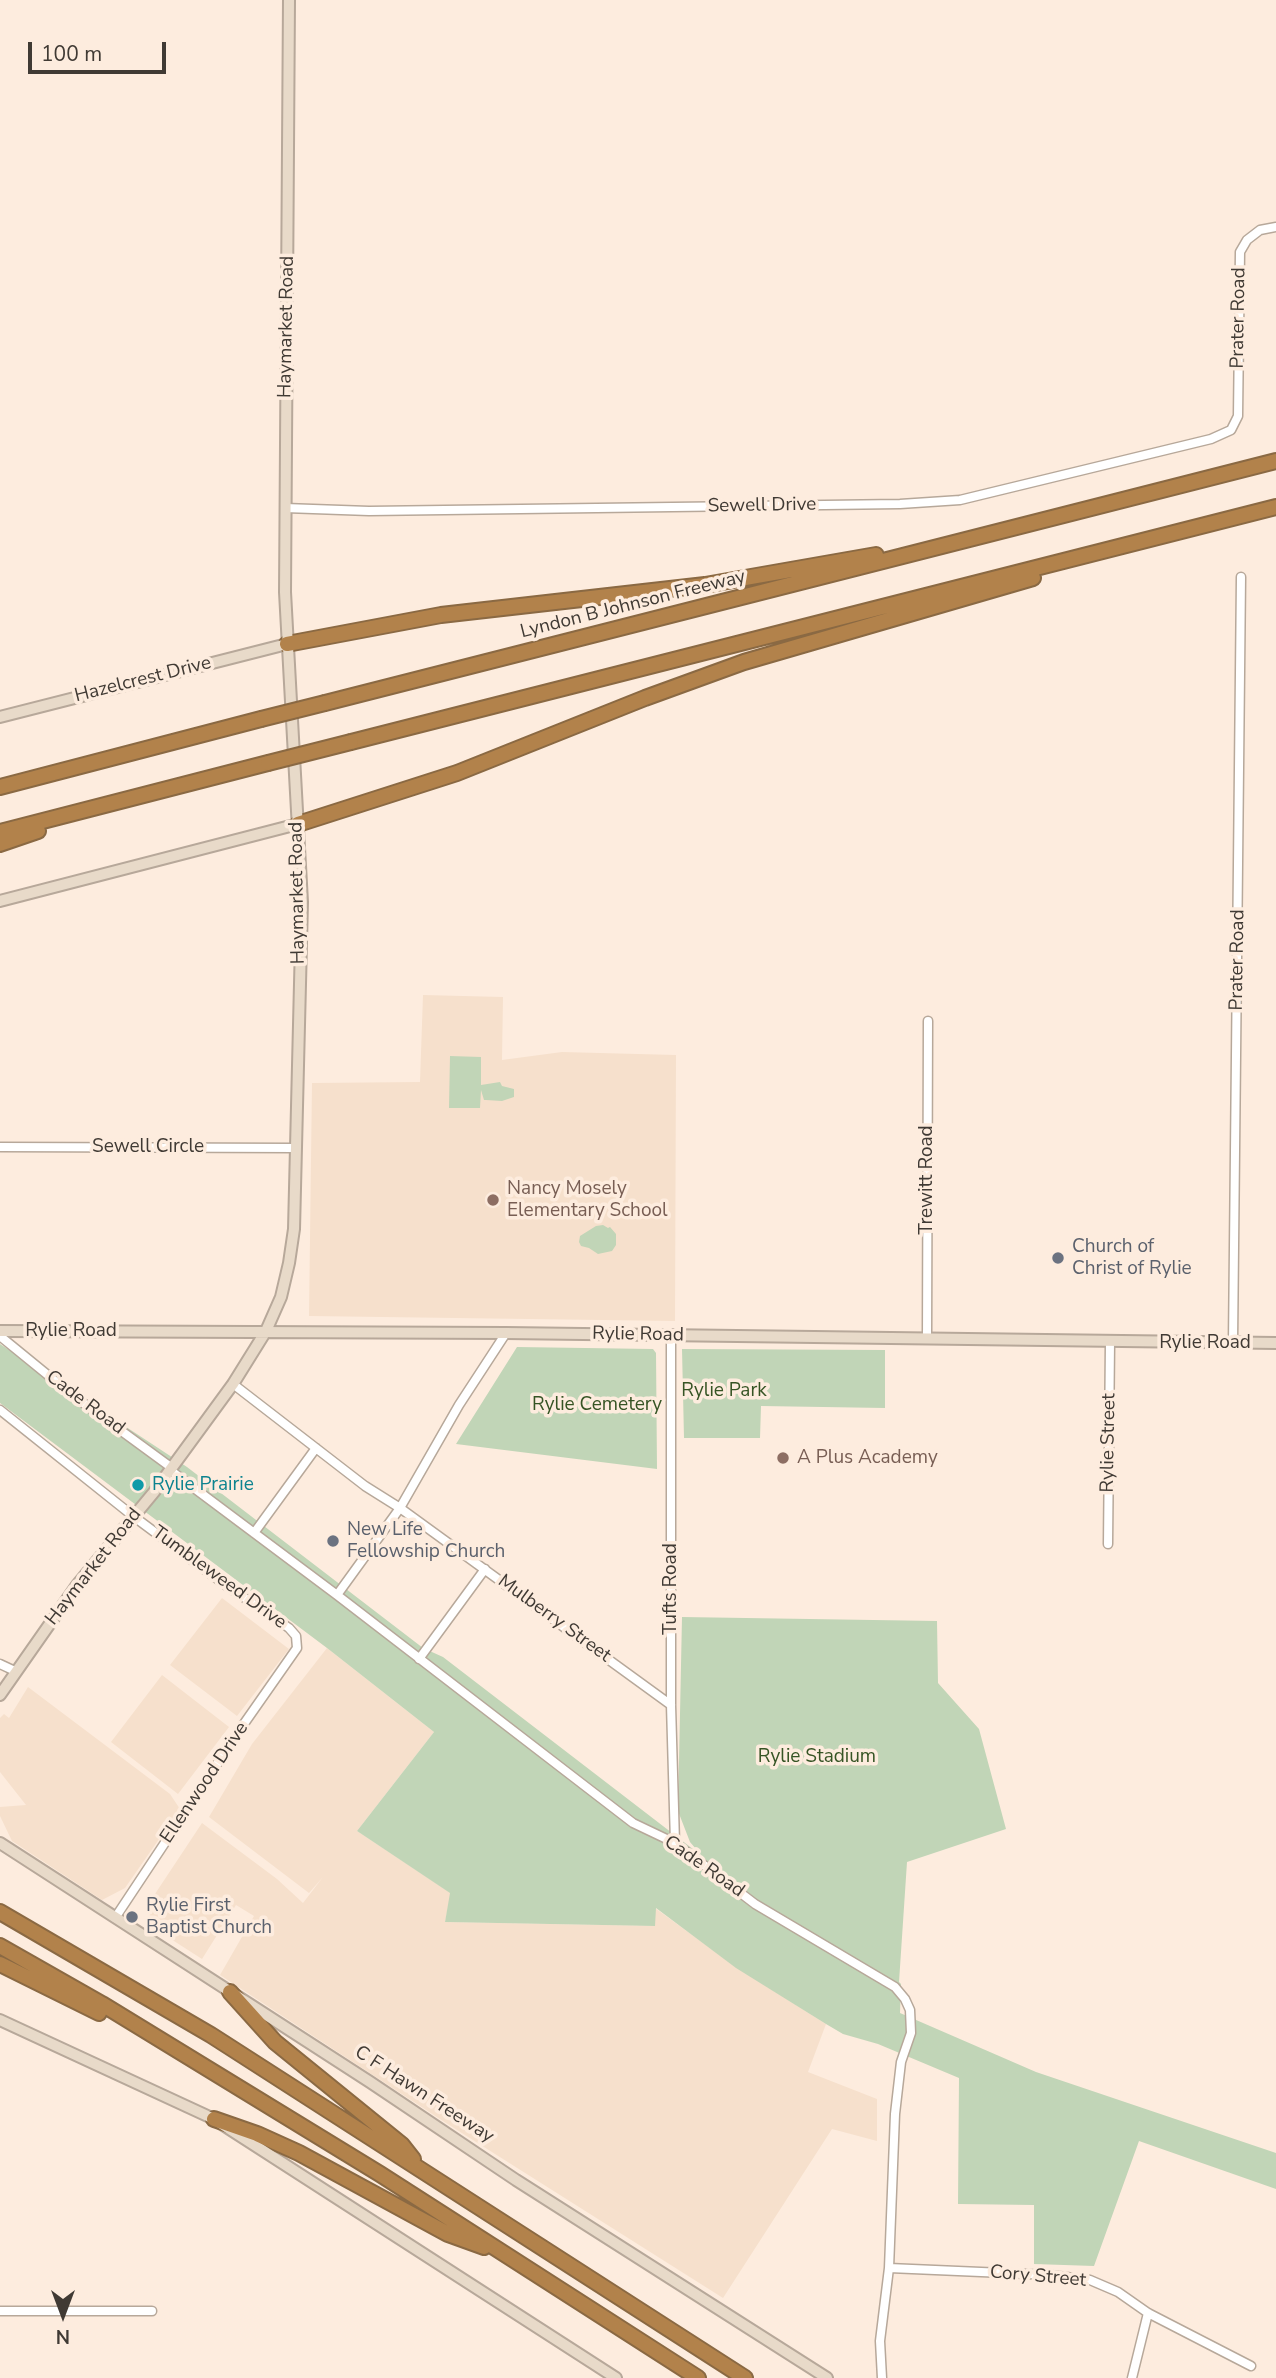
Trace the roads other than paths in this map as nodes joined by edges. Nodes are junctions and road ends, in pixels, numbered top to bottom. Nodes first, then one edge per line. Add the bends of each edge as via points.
1 (289, 0) edge
2 (1276, 226) edge
3 (1231, 430) joint
4 (1276, 461) edge
5 (1276, 507) edge
6 (285, 508) junction
7 (1185, 530) junction
8 (988, 535) junction
9 (1241, 577) dead end
10 (287, 643) junction
11 (0, 717) edge
12 (0, 787) edge
13 (153, 793) junction
14 (298, 824) junction
15 (0, 832) edge
16 (0, 844) edge
17 (0, 901) edge
18 (928, 1021) dead end
19 (0, 1147) edge
20 (296, 1148) junction
21 (266, 1331) junction
22 (0, 1333) edge
23 (506, 1333) junction
24 (671, 1335) junction
25 (927, 1339) junction
26 (1110, 1342) junction
27 (1233, 1342) junction
28 (1276, 1343) edge
29 (233, 1384) junction
30 (0, 1411) edge
31 (316, 1448) junction
32 (171, 1469) junction
33 (400, 1508) junction
34 (133, 1516) junction
35 (254, 1533) junction
36 (1108, 1544) dead end
37 (485, 1569) junction
38 (337, 1595) junction
39 (297, 1648) joint
40 (419, 1659) junction
41 (0, 1664) edge
42 (15, 1671) junction
43 (0, 1695) edge
44 (671, 1705) junction
45 (0, 1843) edge
46 (675, 1843) junction
47 (0, 1912) edge
48 (115, 1919) junction
49 (0, 1946) edge
50 (0, 1964) edge
51 (230, 1992) junction
52 (0, 2020) edge
53 (152, 2036) junction
54 (214, 2119) junction
55 (420, 2169) junction
56 (508, 2256) junction
57 (889, 2268) junction
58 (0, 2311) edge
59 (152, 2312) dead end
60 (1148, 2313) junction
61 (1251, 2366) dead end
62 (740, 2375) edge
63 (616, 2378) edge
64 (698, 2378) edge
65 (751, 2378) edge
66 (827, 2378) edge
67 (882, 2378) edge
68 (1132, 2378) edge

1 - 6 street, Haymarket Road
2 - 3 street, Prater Road via 1260,230 1240,252 1238,416
3 - 6 street, Sewell Drive via 1211,439 960,500 369,511
4 - 8 highway, Lyndon B Johnson Freeway
5 - 7 highway
6 - 10 street, Haymarket Road
7 - 13 highway, bridge
7 - 14 highway via 964,600 744,662 457,773
8 - 10 highway via 705,585 441,615
8 - 12 highway, Lyndon B Johnson Freeway, bridge
9 - 27 street, Prater Road
10 - 11 street, Hazelcrest Drive
10 - 14 street, Haymarket Road
13 - 15 highway
13 - 16 highway
14 - 17 street
14 - 20 street, Haymarket Road via 302,902
18 - 25 street, Trewitt Road
19 - 20 street, Sewell Circle
20 - 21 street, Haymarket Road via 289,1263
21 - 22 street, Rylie Road
21 - 23 street, Rylie Road
21 - 29 street, Haymarket Road
22 - 32 street, Cade Road via 71,1394
23 - 24 street, Rylie Road
23 - 33 street
24 - 25 street, Rylie Road
24 - 44 street, Tufts Road
25 - 26 street, Rylie Road
26 - 27 street, Rylie Road
26 - 36 street, Rylie Street
27 - 28 street, Rylie Road
29 - 31 street, Mulberry Street
29 - 32 street, Haymarket Road
30 - 34 street, Tumbleweed Drive
31 - 33 street, Mulberry Street
31 - 35 street
32 - 34 street, Haymarket Road
32 - 35 street, Cade Road
33 - 37 street, Mulberry Street
33 - 38 street
34 - 39 street, Tumbleweed Drive via 289,1628 296,1636
34 - 42 street, Haymarket Road
35 - 38 street, Cade Road
37 - 40 street
37 - 44 street, Mulberry Street
38 - 40 street, Cade Road
39 - 48 street, Ellenwood Drive
40 - 46 street, Cade Road via 634,1824
41 - 42 street
42 - 43 street, Haymarket Road
44 - 46 street, Tufts Road
45 - 48 street, C F Hawn Freeway
46 - 57 street, Cade Road via 755,1904 895,1987 905,1999 911,2033 901,2062 895,2114
47 - 55 highway via 211,2035
48 - 51 street, C F Hawn Freeway
49 - 53 highway
50 - 53 highway
51 - 55 highway via 261,2029 402,2145
51 - 66 street, C F Hawn Freeway
52 - 54 street
53 - 56 highway
54 - 56 highway via 299,2153 449,2234
54 - 63 street
55 - 62 highway
56 - 64 highway
57 - 60 street, Cory Street via 1085,2279 1118,2292
57 - 67 street, Cade Road via 880,2341
58 - 59 street
60 - 61 street, Cory Street
60 - 68 street
62 - 65 highway

